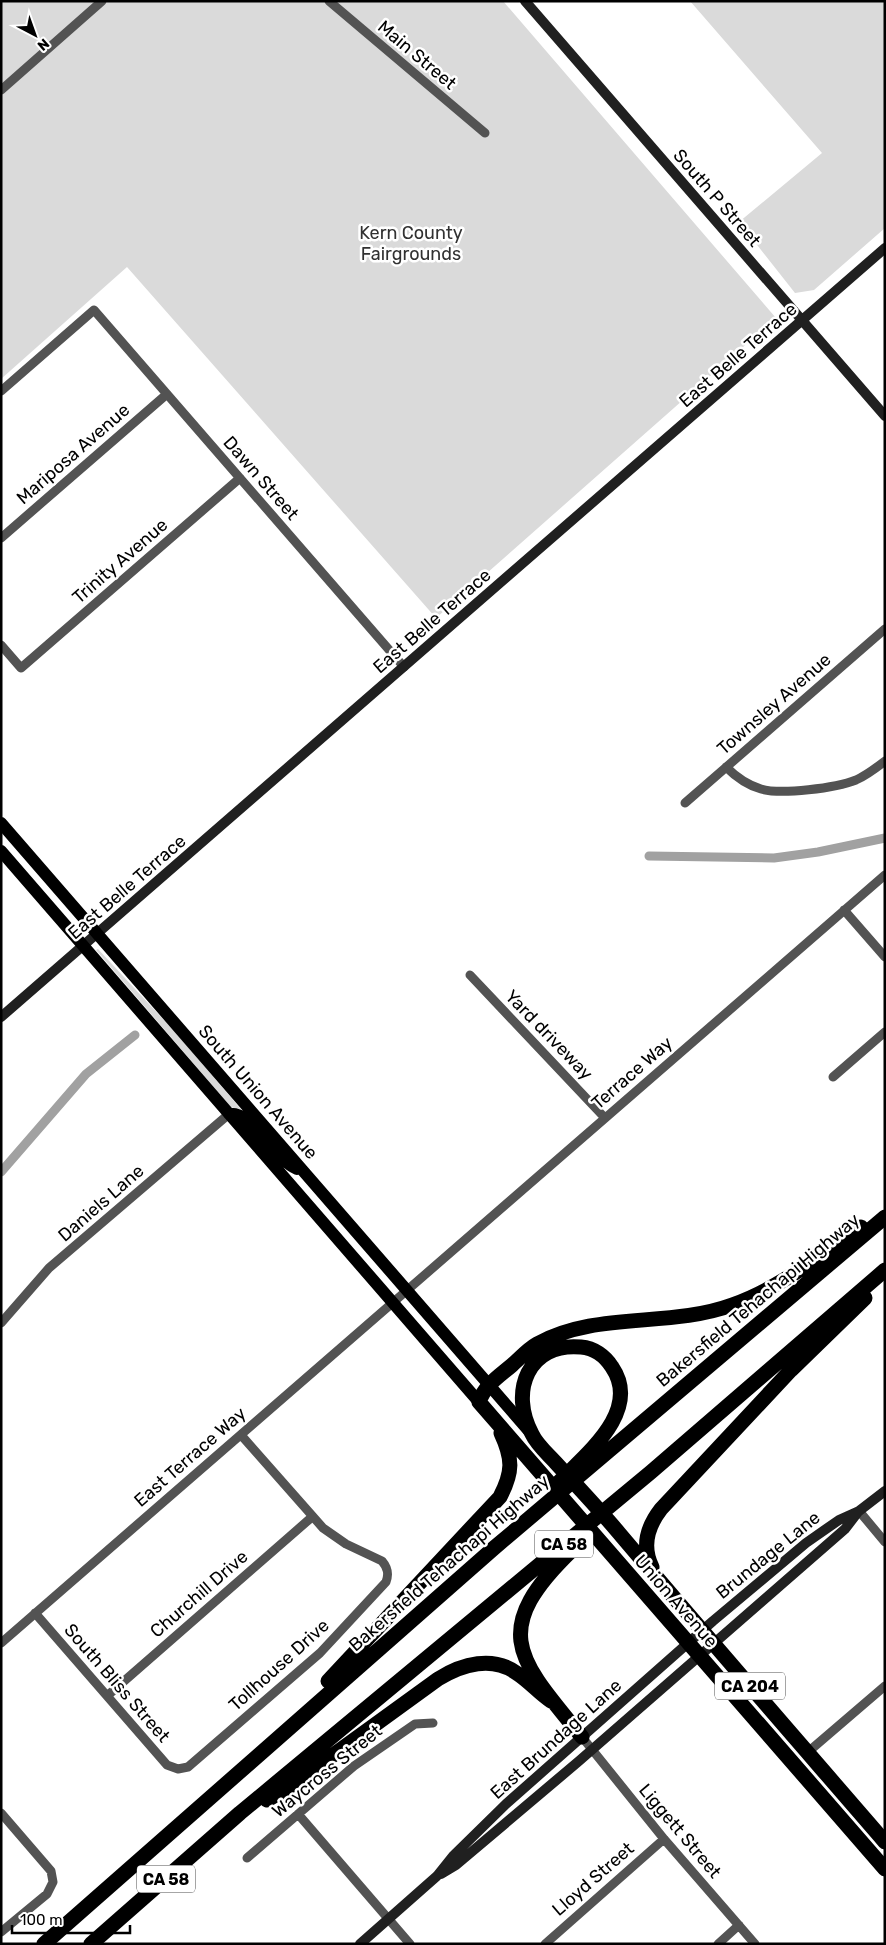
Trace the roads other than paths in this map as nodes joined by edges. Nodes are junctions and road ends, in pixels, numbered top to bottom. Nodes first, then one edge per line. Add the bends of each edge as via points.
1 (102, 1) edge
2 (329, 1) edge
3 (525, 1) edge
4 (1, 90) edge
5 (485, 134) dead end
6 (885, 248) edge
7 (802, 320) junction
8 (1, 391) edge
9 (167, 394) junction
10 (885, 416) edge
11 (240, 478) junction
12 (1, 538) edge
13 (885, 629) edge
14 (1, 645) edge
15 (404, 667) junction
16 (885, 761) edge
17 (726, 767) junction
18 (685, 803) dead end
19 (1, 823) edge
20 (1, 851) edge
21 (885, 875) edge
22 (844, 910) junction
23 (98, 934) junction
24 (83, 946) junction
25 (885, 957) edge
26 (470, 975) dead end
27 (1, 1017) edge
28 (885, 1032) edge
29 (833, 1077) dead end
30 (229, 1114) junction
31 (605, 1118) junction
32 (304, 1172) junction
33 (885, 1210) edge
34 (885, 1218) edge
35 (885, 1270) edge
36 (885, 1279) edge
37 (400, 1296) junction
38 (1, 1323) edge
39 (488, 1384) junction
40 (479, 1402) junction
41 (495, 1421) junction
42 (532, 1434) junction
43 (241, 1435) junction
44 (651, 1472) junction
45 (885, 1491) edge
46 (859, 1511) junction
47 (312, 1518) junction
48 (885, 1542) edge
49 (494, 1548) junction
50 (657, 1578) junction
51 (36, 1613) junction
52 (702, 1631) junction
53 (1, 1643) edge
54 (688, 1643) junction
55 (713, 1643) junction
56 (699, 1656) junction
57 (885, 1686) edge
58 (107, 1696) junction
59 (551, 1701) junction
60 (433, 1723) dead end
61 (582, 1737) junction
62 (592, 1750) junction
63 (808, 1752) junction
64 (178, 1770) joint
65 (231, 1780) junction
66 (1, 1813) edge
67 (240, 1813) junction
68 (298, 1814) junction
69 (664, 1839) junction
70 (885, 1842) edge
71 (247, 1858) dead end
72 (885, 1869) edge
73 (437, 1876) junction
74 (388, 1918) junction
75 (739, 1925) junction
76 (1, 1932) edge
77 (44, 1944) edge
78 (91, 1944) edge
79 (360, 1944) edge
80 (410, 1944) edge
81 (545, 1944) edge
82 (718, 1944) edge
83 (755, 1944) edge

1 - 4 street
2 - 5 street, Main Street
3 - 7 street, South P Street
6 - 7 street, East Belle Terrace
7 - 10 street, South P Street
7 - 15 street, East Belle Terrace
8 - 9 street, Dawn Street via 94,310
9 - 11 street, Dawn Street
9 - 12 street, Mariposa Avenue
11 - 14 street, Trinity Avenue via 21,668
11 - 15 street, Dawn Street
13 - 17 street, Townsley Avenue
15 - 23 street, East Belle Terrace
16 - 17 street via 867,774 845,783 787,791 751,786
17 - 18 street, Townsley Avenue
19 - 23 main road, South Union Avenue
20 - 24 main road, South Union Avenue
21 - 22 street, Terrace Way
22 - 25 street
22 - 31 street, Terrace Way
23 - 24 street, East Belle Terrace
23 - 32 main road, South Union Avenue
24 - 27 street, East Belle Terrace
24 - 30 main road, South Union Avenue
26 - 31 street, Yard driveway
28 - 29 street
30 - 32 main road via 243,1116 283,1161
30 - 37 main road, South Union Avenue
30 - 38 street, Daniels Lane via 49,1268
31 - 37 street, Terrace Way
32 - 37 main road, South Union Avenue
33 - 39 highway via 751,1298 685,1317 590,1326 563,1332 536,1345
34 - 49 highway, Bakersfield Tehachapi Highway / CA 58
35 - 44 highway, CA 58
36 - 50 highway via 791,1370 655,1516 646,1548
37 - 39 main road, South Union Avenue
37 - 40 main road, South Union Avenue
37 - 43 street, East Terrace Way
39 - 40 highway
39 - 42 main road, Union Avenue
40 - 41 highway, Union Avenue / CA 204
41 - 54 highway, Union Avenue / CA 204
41 - 65 highway via 506,1444 510,1467 508,1482 500,1497 356,1653
42 - 49 highway via 522,1391 527,1374 539,1358 565,1347 584,1347 601,1354 616,1373 621,1389 612,1424
42 - 50 highway, Union Avenue / CA 204
43 - 47 street
43 - 51 street, East Terrace Way
44 - 59 highway via 560,1561 525,1607 520,1631 522,1651 532,1674
44 - 67 highway, CA 58
45 - 46 street, Brundage Lane
46 - 48 street
46 - 52 street, Brundage Lane via 839,1520 806,1543
46 - 55 street, Brundage Lane via 846,1529
47 - 58 street, Churchill Drive
47 - 64 street, Tollhouse Drive via 333,1536 382,1560 388,1571 386,1582 330,1643 188,1767
49 - 65 highway, Bakersfield Tehachapi Highway / CA 58
50 - 52 highway, Union Avenue / CA 204
51 - 53 street, East Terrace Way
51 - 58 street, South Bliss Street
52 - 54 street, East Brundage Lane
52 - 55 highway, Union Avenue / CA 204
54 - 56 highway, Union Avenue / CA 204
54 - 61 street, East Brundage Lane
55 - 56 street, East Brundage Lane
55 - 63 highway, Union Avenue / CA 204
56 - 62 street, East Brundage Lane
56 - 72 highway, Union Avenue / CA 204
57 - 63 street
58 - 64 street, South Bliss Street via 167,1765
59 - 61 highway
59 - 67 highway via 506,1668 488,1663 464,1666 438,1678 285,1790
60 - 68 street, Waycross Street via 415,1724 354,1766
61 - 62 street, Liggett Street
61 - 73 street, East Brundage Lane via 492,1817 452,1856
62 - 69 street, Liggett Street
62 - 73 street, East Brundage Lane via 456,1865
63 - 70 highway, Union Avenue / CA 204
65 - 77 highway, Bakersfield Tehachapi Highway / CA 58
66 - 76 street via 51,1871 53,1882 47,1894
67 - 78 highway, CA 58
68 - 71 street, Waycross Street
68 - 74 street
69 - 75 street, Liggett Street
69 - 81 street, Lloyd Street
73 - 74 street, East Brundage Lane
74 - 79 street, East Brundage Lane
74 - 80 street
75 - 82 street
75 - 83 street, Liggett Street

